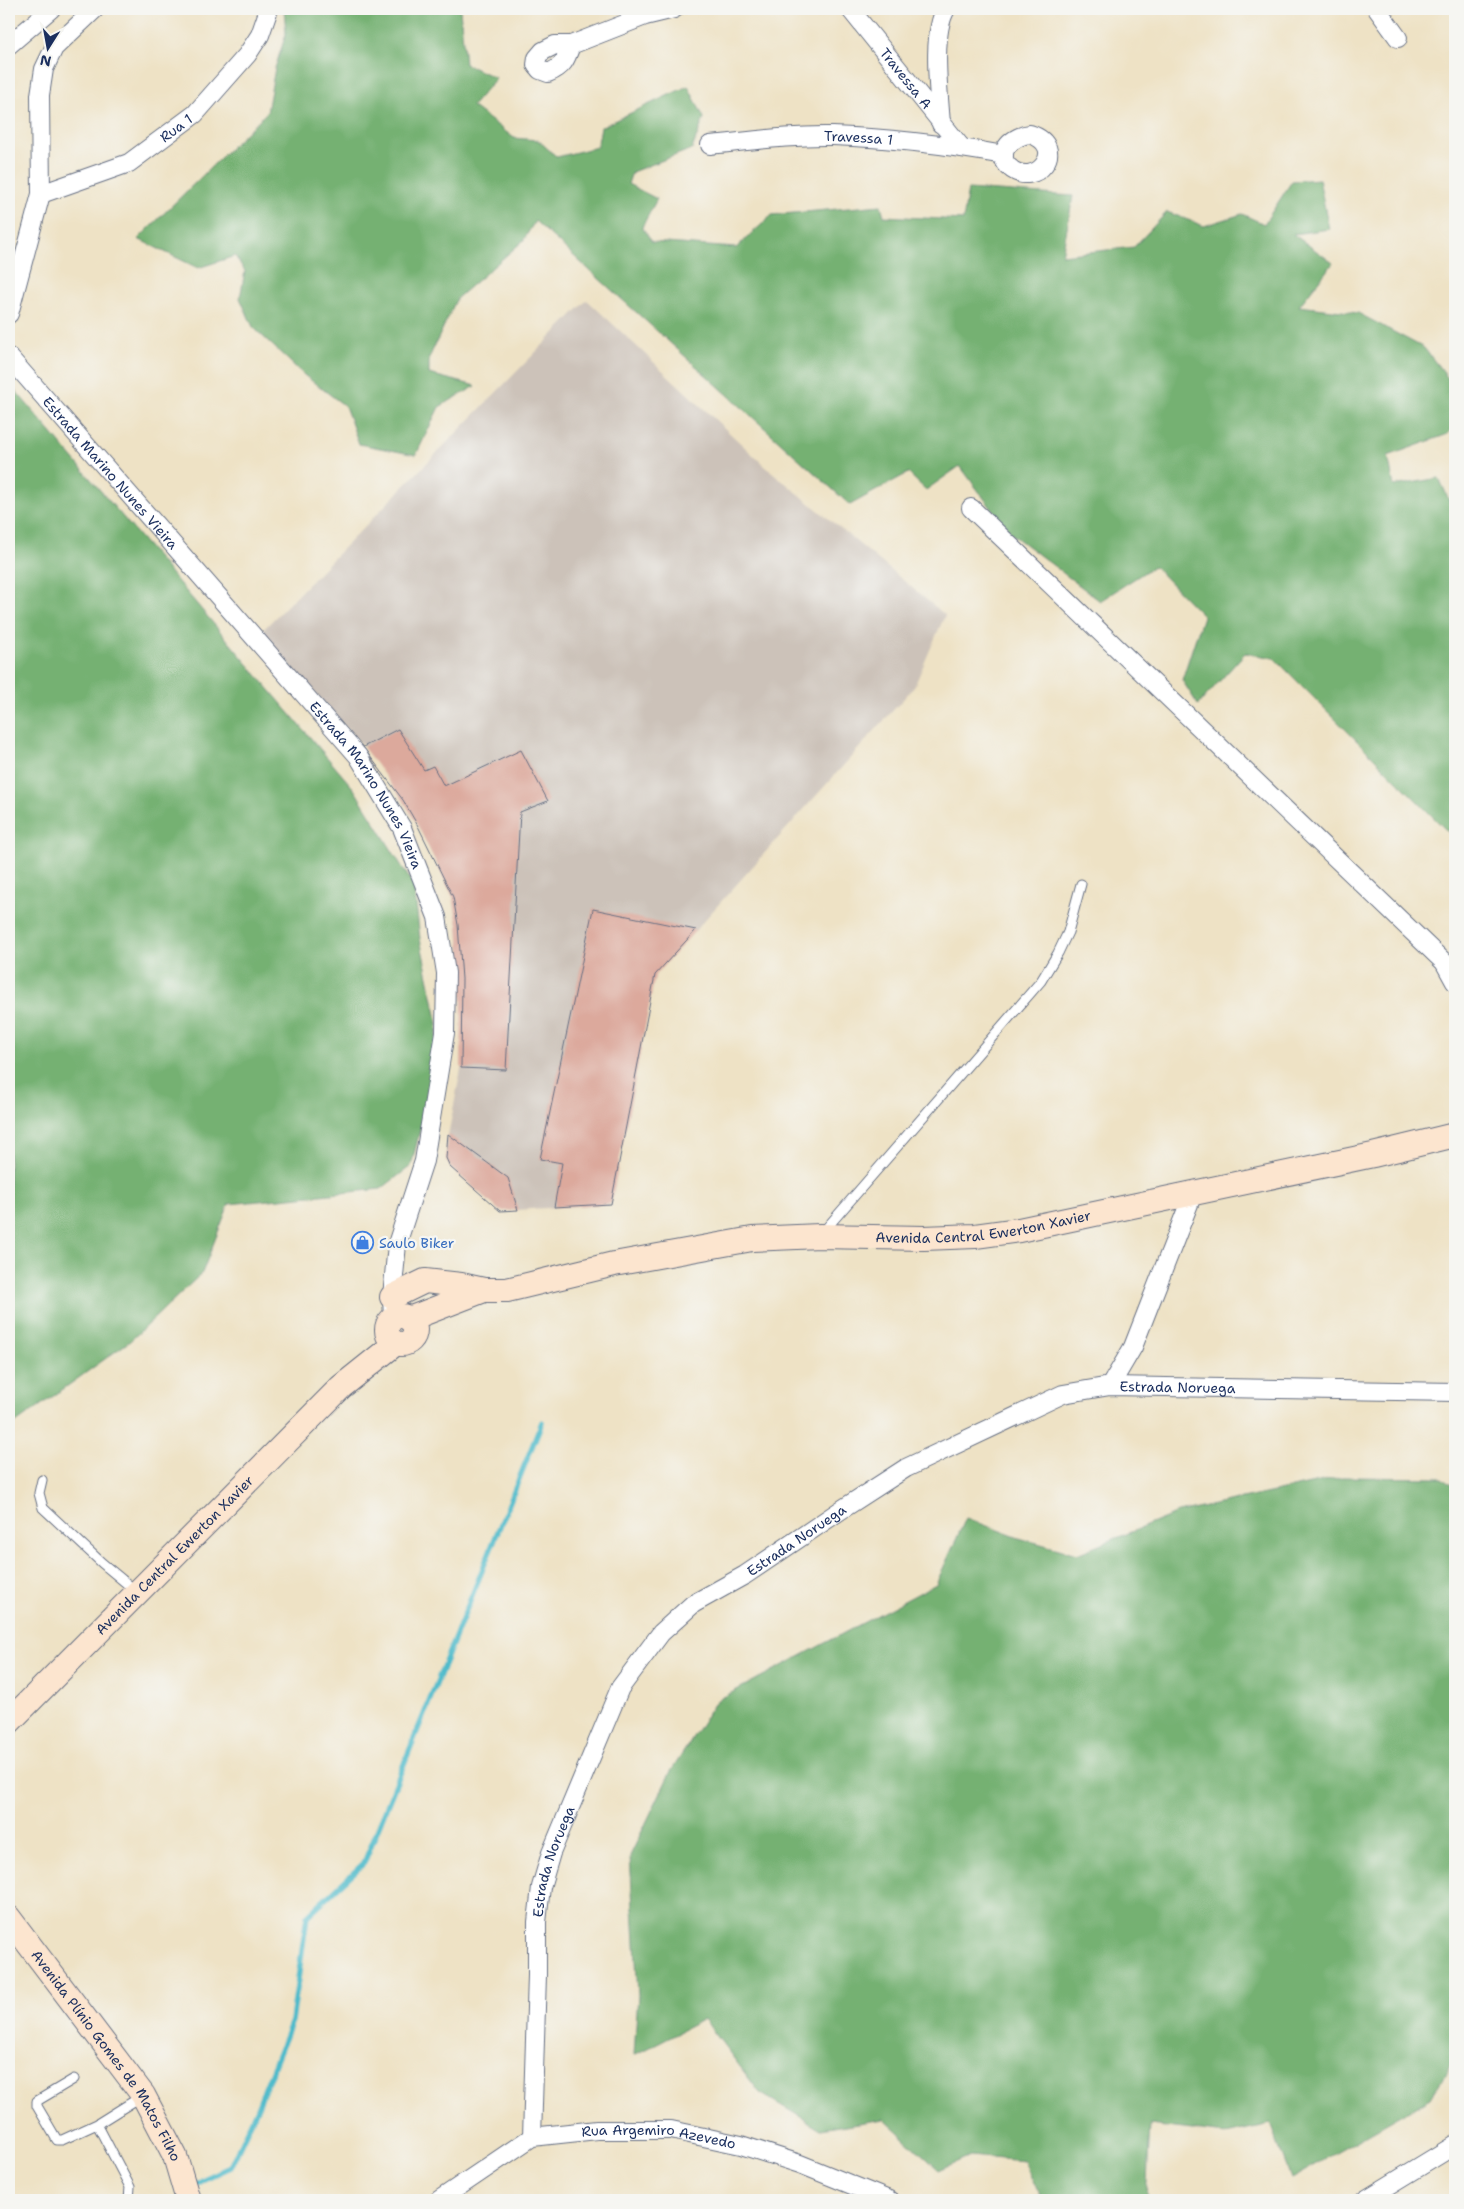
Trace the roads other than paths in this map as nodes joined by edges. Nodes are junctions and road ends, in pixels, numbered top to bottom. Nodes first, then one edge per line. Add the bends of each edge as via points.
1 (95, 9) edge
2 (269, 9) edge
3 (674, 9) edge
4 (850, 9) edge
5 (946, 9) edge
6 (1378, 9) edge
7 (42, 12) edge
8 (1398, 38) dead end
9 (9, 45) edge
10 (571, 45) dead end
11 (940, 124) junction
12 (710, 145) dead end
13 (960, 147) junction
14 (1004, 155) dead end
15 (41, 194) junction
16 (9, 314) edge
17 (9, 357) edge
18 (971, 508) dead end
19 (1081, 884) dead end
20 (1455, 982) edge
21 (1455, 1135) edge
22 (1194, 1191) junction
23 (820, 1236) junction
24 (496, 1290) junction
25 (399, 1323) junction
26 (1110, 1386) junction
27 (1455, 1392) edge
28 (42, 1480) dead end
29 (138, 1592) junction
30 (9, 1722) edge
31 (9, 1918) edge
32 (74, 2079) dead end
33 (143, 2096) junction
34 (97, 2124) junction
35 (532, 2137) junction
36 (1455, 2145) edge
37 (187, 2198) edge
38 (129, 2200) edge
39 (439, 2200) edge
40 (889, 2200) edge
41 (1365, 2200) edge

1 - 15 street via 54,48 44,69 40,95
2 - 15 street, Rua 1 via 260,35 247,55 195,114 129,163
3 - 10 street via 645,16
4 - 11 street, Travessa A
5 - 11 street via 941,18 938,46
6 - 8 street
7 - 9 street
11 - 13 street, Travessa A
12 - 13 street, Travessa 1 via 833,136
13 - 14 street, Travessa 1
15 - 16 street
17 - 25 street, Estrada Marino Nunes Vieira via 358,756 402,828 437,917 446,973 445,1033 426,1151 397,1244
18 - 20 street via 1444,962
19 - 23 lane via 1068,932 1041,981
21 - 22 main road, Avenida Central Ewerton Xavier
22 - 23 main road, Avenida Central Ewerton Xavier via 1019,1230 975,1236
22 - 26 street via 1132,1347
23 - 24 main road, Avenida Central Ewerton Xavier via 725,1243
24 - 25 main road, Avenida Central Ewerton Xavier via 485,1307
24 - 25 main road via 425,1282
25 - 29 main road, Avenida Central Ewerton Xavier via 350,1371 341,1387
26 - 27 street, Estrada Noruega
26 - 35 street, Estrada Noruega via 1063,1394 906,1468 746,1575 693,1604 661,1633 620,1688 551,1853 541,1887 537,1922
28 - 29 lane via 39,1493 43,1508
29 - 30 main road, Avenida Central Ewerton Xavier
31 - 33 main road, Avenida Plínio Gomes de Matos Filho
32 - 34 lane via 38,2099 37,2106 57,2140
33 - 34 lane
33 - 37 main road, Avenida Plínio Gomes de Matos Filho via 175,2156
34 - 38 lane via 130,2186
35 - 39 street, Rua Argemiro Azevedo
35 - 40 street, Rua Argemiro Azevedo via 597,2130 671,2130 741,2145 800,2164
36 - 41 street

